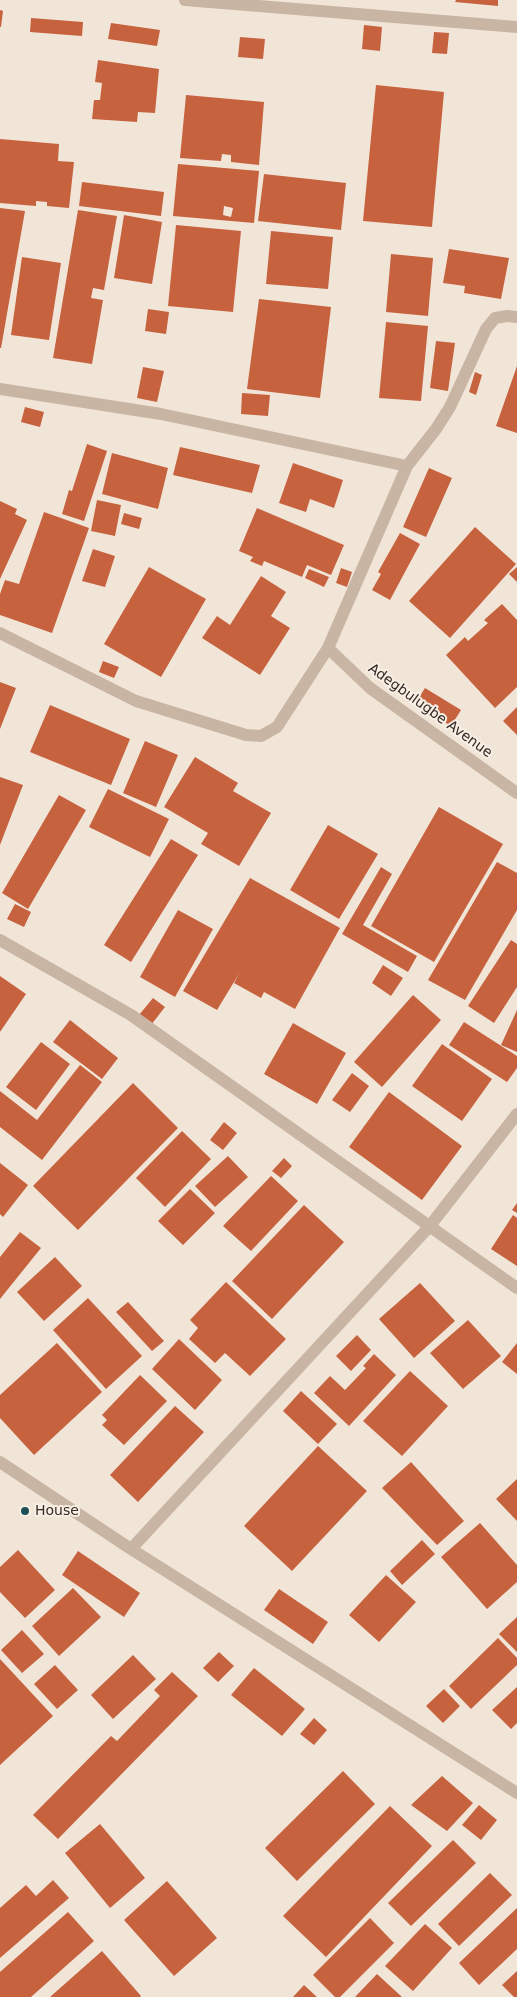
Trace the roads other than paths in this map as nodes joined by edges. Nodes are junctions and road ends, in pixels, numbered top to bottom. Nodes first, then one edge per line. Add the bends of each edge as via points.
1 (185, 0) edge
2 (324, 5) edge
3 (517, 28) edge
4 (517, 316) edge
5 (0, 389) edge
6 (408, 466) junction
7 (0, 633) edge
8 (328, 648) junction
9 (517, 793) edge
10 (0, 940) edge
11 (517, 1114) edge
12 (429, 1226) junction
13 (517, 1288) edge
14 (0, 1462) edge
15 (131, 1549) junction
16 (517, 1793) edge

1 - 2 street
2 - 3 street
4 - 6 street via 495,318 486,329 450,407
5 - 6 street via 160,414
6 - 8 street
7 - 8 street via 136,702 246,735 261,736 277,727
8 - 9 street, Adegbulugbe Avenue via 370,688
10 - 12 street via 131,1015
11 - 12 street
12 - 13 street
12 - 15 street
14 - 15 street
15 - 16 street

